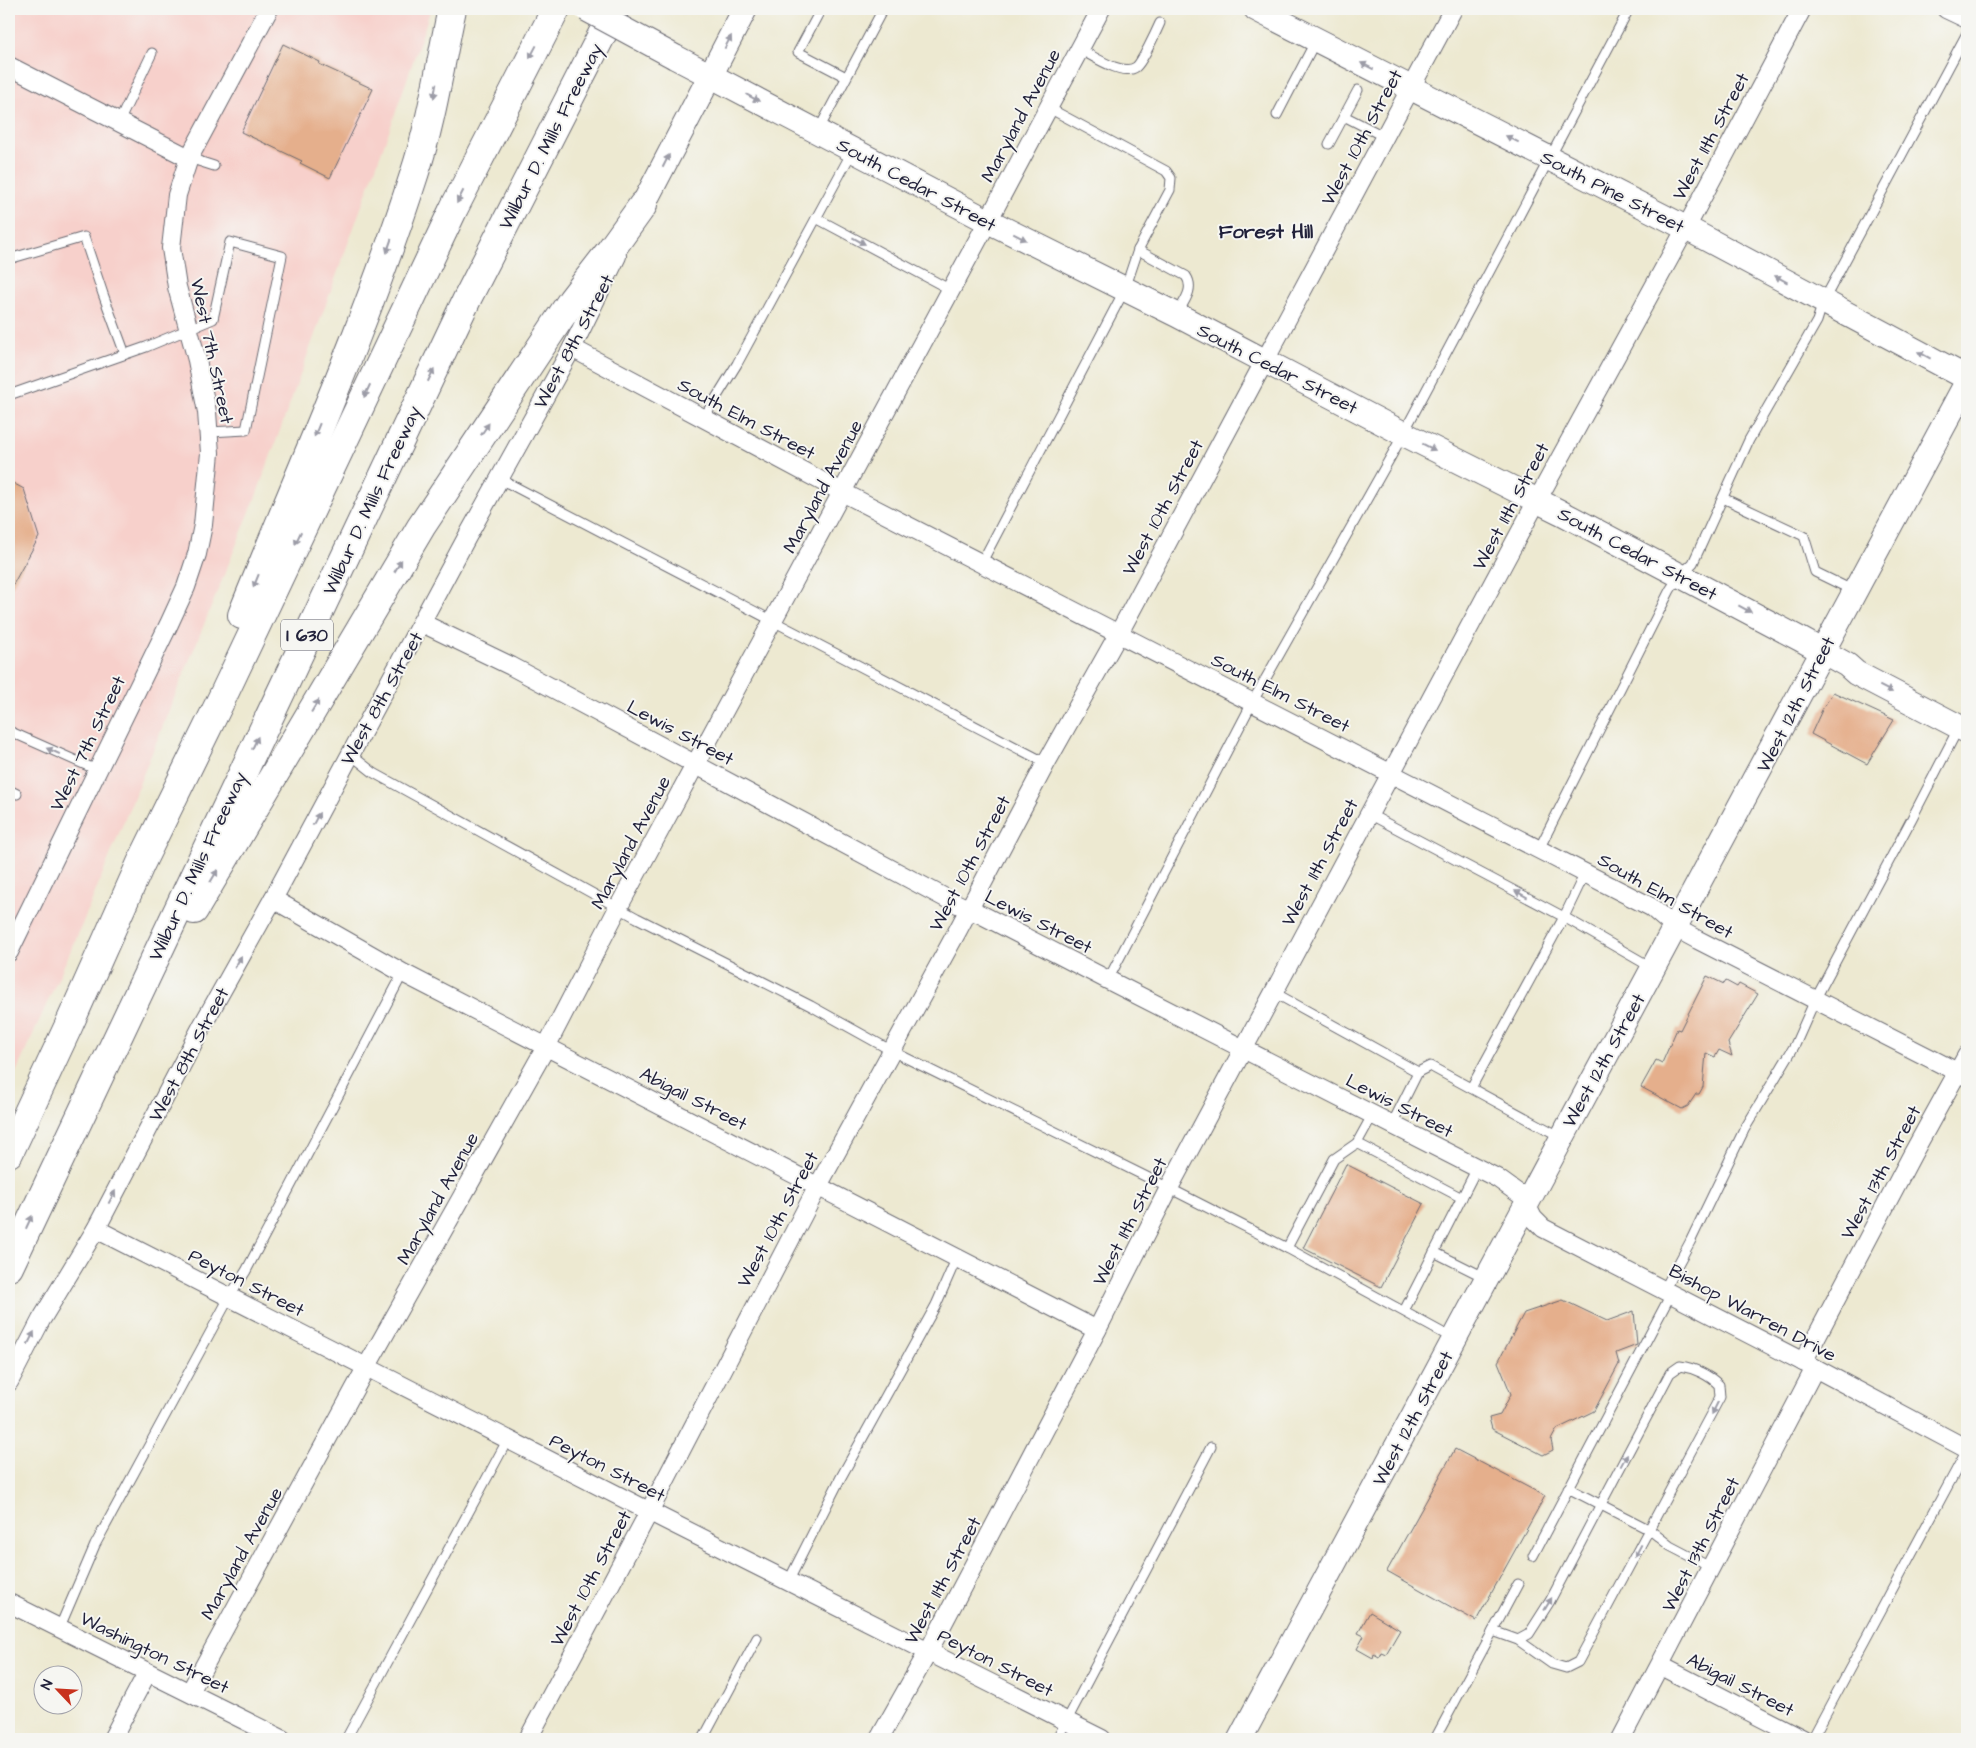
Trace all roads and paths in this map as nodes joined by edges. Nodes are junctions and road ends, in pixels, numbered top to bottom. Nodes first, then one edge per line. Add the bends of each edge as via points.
1 (269, 9) edge
2 (439, 9) edge
3 (452, 9) edge
4 (556, 9) edge
5 (586, 9) edge
6 (615, 9) edge
7 (745, 9) edge
8 (821, 9) edge
9 (883, 9) edge
10 (1101, 9) edge
11 (1256, 9) edge
12 (1453, 9) edge
13 (1629, 9) edge
14 (1802, 9) edge
15 (1946, 9) edge
16 (1967, 20) edge
17 (1160, 23) dead end
18 (1967, 33) edge
19 (1317, 40) junction
20 (1079, 48) junction
21 (152, 53) dead end
22 (440, 61) junction
23 (9, 66) edge
24 (710, 75) junction
25 (846, 77) junction
26 (1410, 88) junction
27 (1358, 90) dead end
28 (1047, 107) junction
29 (1278, 115) dead end
30 (1344, 116) junction
31 (119, 122) junction
32 (817, 131) junction
33 (1385, 137) junction
34 (1329, 144) dead end
35 (853, 149) junction
36 (189, 158) junction
37 (1550, 158) junction
38 (214, 166) dead end
39 (643, 204) junction
40 (816, 218) junction
41 (988, 222) junction
42 (1686, 228) junction
43 (1138, 250) junction
44 (9, 259) edge
45 (1125, 289) junction
46 (951, 290) junction
47 (1823, 302) junction
48 (1177, 315) junction
49 (189, 330) junction
50 (572, 348) junction
51 (125, 354) junction
52 (1265, 361) junction
53 (1967, 380) edge
54 (9, 395) edge
55 (703, 419) junction
56 (210, 432) junction
57 (1404, 434) junction
58 (500, 479) junction
59 (842, 492) junction
60 (1723, 498) junction
61 (1537, 501) junction
62 (982, 562) junction
63 (1680, 575) junction
64 (1854, 591) junction
65 (774, 620) junction
66 (422, 623) junction
67 (1118, 633) junction
68 (1822, 651) junction
69 (1253, 701) junction
70 (1963, 729) edge
71 (9, 731) edge
72 (350, 754) junction
73 (1046, 763) junction
74 (696, 764) junction
75 (98, 770) junction
76 (1392, 773) junction
77 (1369, 814) junction
78 (1539, 849) junction
79 (141, 863) junction
80 (1585, 873) junction
81 (274, 899) junction
82 (618, 908) junction
83 (968, 909) junction
84 (1564, 917) junction
85 (1674, 927) junction
86 (9, 952) edge
87 (1653, 968) junction
88 (403, 973) junction
89 (1108, 980) junction
90 (1273, 992) junction
91 (1815, 1000) junction
92 (546, 1047) junction
93 (1243, 1048) junction
94 (892, 1051) junction
95 (109, 1053) junction
96 (1967, 1055) edge
97 (1418, 1072) junction
98 (1962, 1075) edge
99 (1470, 1088) junction
100 (1372, 1114) junction
101 (1392, 1124) junction
102 (1561, 1137) junction
103 (1357, 1143) junction
104 (9, 1153) edge
105 (1477, 1168) junction
106 (818, 1186) junction
107 (1169, 1188) junction
108 (1462, 1198) junction
109 (1526, 1205) junction
110 (96, 1229) junction
111 (1287, 1248) junction
112 (1434, 1252) junction
113 (957, 1257) junction
114 (9, 1266) edge
115 (1486, 1278) junction
116 (1667, 1291) junction
117 (230, 1296) junction
118 (1404, 1312) junction
119 (1097, 1330) junction
120 (1454, 1339) junction
121 (1809, 1365) junction
122 (367, 1366) junction
123 (9, 1382) edge
124 (508, 1439) junction
125 (1211, 1447) dead end
126 (1967, 1450) edge
127 (1568, 1488) junction
128 (1601, 1504) junction
129 (649, 1512) junction
130 (1650, 1530) junction
131 (1533, 1556) dead end
132 (1712, 1568) junction
133 (788, 1582) junction
134 (1518, 1584) dead end
135 (9, 1603) edge
136 (59, 1629) junction
137 (1493, 1631) junction
138 (758, 1638) dead end
139 (1518, 1640) junction
140 (928, 1652) junction
141 (1660, 1666) junction
142 (147, 1673) junction
143 (190, 1692) junction
144 (1066, 1721) junction
145 (112, 1739) edge
146 (282, 1739) edge
147 (346, 1739) edge
148 (528, 1739) edge
149 (703, 1739) edge
150 (879, 1739) edge
151 (1057, 1739) edge
152 (1102, 1739) edge
153 (1240, 1739) edge
154 (1435, 1739) edge
155 (1621, 1739) edge
156 (1802, 1739) edge
157 (1812, 1739) edge

1 - 36 street, West 7th Street
2 - 22 highway
3 - 22 highway
4 -> 79 highway, I 630 via 454,208
5 - 24 main road, South Cedar Street, bridge
95 -> 6 highway, Wilbur D. Mills Freeway / I 630 via 468,297
24 -> 7 main road, West 8th Street
8 - 25 lane via 798,52
9 - 25 lane
10 - 20 street, Maryland Avenue
11 - 19 main road, South Pine Street via 1280,17
12 - 26 street, West 10th Street
13 - 37 lane
14 - 42 street, West 11th Street
15 - 16 street
17 - 20 lane via 1137,66 1129,71 1117,69
18 - 47 lane
26 -> 19 main road, South Pine Street
19 - 29 lane
20 - 28 street, Maryland Avenue
21 - 31 lane
22 -> 79 highway via 429,123 417,165 374,290
23 - 31 street
24 -> 32 main road, South Cedar Street
39 -> 24 main road, West 8th Street
25 - 32 lane
26 - 33 street, West 10th Street
37 -> 26 main road, South Pine Street
27 - 30 lane
28 - 41 street, Maryland Avenue
28 - 43 lane via 1166,171 1171,178 1170,190
30 - 33 lane
30 - 34 lane
31 - 36 street
32 - 35 main road, South Cedar Street
33 - 52 street, West 10th Street
35 - 40 lane
35 - 41 main road, South Cedar Street
36 - 38 lane
36 - 49 street, West 7th Street via 177,195 171,238 177,286
37 - 42 main road, South Pine Street
37 - 57 lane
39 - 50 street, West 8th Street
95 -> 39 highway via 426,519 572,300
40 -> 46 lane
40 - 55 lane via 737,364
41 -> 45 main road, South Cedar Street
41 - 46 street, Maryland Avenue
47 -> 42 main road, South Pine Street
42 - 61 street, West 11th Street
43 - 45 lane
43 - 48 lane via 1190,281 1190,290
44 - 51 lane via 84,238
45 - 48 main road, South Cedar Street
45 - 62 lane
46 - 59 street, Maryland Avenue
53 -> 47 main road, South Pine Street
47 - 60 lane via 1817,321 1749,440
48 - 52 main road, South Cedar Street
49 - 51 lane
49 - 56 street, West 7th Street
49 - 56 lane via 212,318 230,242 282,256 246,430
50 - 55 street, South Elm Street
50 - 58 street, West 8th Street
51 - 54 lane
52 - 57 main road, South Cedar Street
52 - 67 street, West 10th Street
53 - 64 main road, West 12th Street
55 - 59 street, South Elm Street
56 - 75 street, West 7th Street via 207,494 198,554 169,624
57 -> 61 main road, South Cedar Street
57 - 69 lane
58 - 65 lane
58 - 66 street, West 8th Street
59 - 62 street, South Elm Street
59 - 65 street, Maryland Avenue
60 - 63 lane via 1693,563
60 - 64 lane via 1804,536 1815,572
61 - 63 main road, South Cedar Street
61 - 76 street, West 11th Street
62 - 67 street, South Elm Street
63 -> 68 main road, South Cedar Street
63 - 78 lane
64 - 68 main road, West 12th Street
65 - 73 lane
65 - 74 street, Maryland Avenue
66 - 72 street, West 8th Street
66 - 74 street, Lewis Street
67 - 69 street, South Elm Street
67 - 73 street, West 10th Street
68 -> 70 main road, South Cedar Street via 1856,673
68 - 85 main road, West 12th Street
69 - 76 street, South Elm Street
69 - 89 lane
70 - 91 lane
75 -> 71 lane
81 -> 72 street, West 8th Street
72 - 82 lane via 374,773
73 - 83 street, West 10th Street
74 - 82 street, Maryland Avenue
74 - 83 street, Lewis Street
75 - 86 street, West 7th Street
76 - 77 street, West 11th Street
76 - 78 street, South Elm Street
84 -> 77 lane
77 - 90 street, West 11th Street
78 - 80 street, South Elm Street
79 - 104 highway, I 630
80 - 84 lane
80 - 85 street, South Elm Street via 1651,906
81 - 88 street, Abigail Street
110 -> 81 street, West 8th Street via 202,1026
82 - 92 street, Maryland Avenue
82 - 94 lane
83 - 89 street, Lewis Street
83 - 94 street, West 10th Street
84 - 87 lane
84 - 99 lane
85 - 87 main road, West 12th Street
85 - 91 street, South Elm Street
87 - 102 main road, West 12th Street
88 - 92 street, Abigail Street
88 - 117 lane
89 - 93 street, Lewis Street
90 - 93 street, West 11th Street
90 - 97 lane
91 - 98 street, South Elm Street
91 - 116 lane via 1795,1045 1744,1130
92 - 106 street, Abigail Street
92 - 122 street, Maryland Avenue
93 - 100 street, Lewis Street
93 - 107 street, West 11th Street
94 - 106 street, West 10th Street
94 - 107 lane
114 -> 95 highway, Wilbur D. Mills Freeway / I 630
96 - 98 street, West 13th Street
97 - 99 lane via 1430,1066
97 - 101 lane
98 - 121 street, West 13th Street
99 - 102 lane
100 - 101 street, Lewis Street
100 - 103 lane
101 - 105 street, Lewis Street
102 - 109 main road, West 12th Street
103 - 108 lane
103 - 111 lane via 1334,1159
105 - 108 lane
105 - 109 street, Lewis Street via 1522,1196
106 - 113 street, Abigail Street
106 - 129 street, West 10th Street
107 - 111 lane
107 - 119 street, West 11th Street
108 - 112 lane
109 - 115 main road, West 12th Street
109 - 116 street, Bishop Warren Drive via 1543,1228
110 - 117 street, Peyton Street
123 -> 110 street, West 8th Street via 41,1320
111 - 118 lane
112 - 115 lane
112 - 118 lane
113 - 119 street, Abigail Street
113 - 133 lane via 936,1305 840,1479
115 - 120 main road, West 12th Street
116 - 121 street, Bishop Warren Drive
116 - 127 lane
117 - 122 street, Peyton Street
117 - 136 lane via 95,1545
118 - 120 lane
119 - 140 street, West 11th Street
120 - 153 main road, West 12th Street
121 - 126 street, Bishop Warren Drive
121 - 132 street, West 13th Street
122 - 124 street, Peyton Street
122 - 143 street, Maryland Avenue
124 - 129 street, Peyton Street
124 - 147 lane
125 - 144 lane
126 - 157 lane
127 - 128 lane
127 - 131 lane
128 - 130 lane
128 -> 130 lane via 1670,1373 1680,1366 1713,1379 1719,1385 1720,1397
139 -> 128 lane via 1529,1634 1550,1601
129 - 133 street, Peyton Street
129 - 148 street, West 10th Street
130 - 132 lane via 1670,1546
130 -> 139 lane via 1578,1662 1566,1668 1552,1664
132 - 141 street, West 13th Street
133 - 140 street, Peyton Street
134 - 137 lane
135 - 136 street, Washington Street
136 - 142 street, Washington Street
137 - 139 lane
137 - 154 lane
138 - 149 lane
140 - 144 street, Peyton Street
140 - 150 street, West 11th Street
141 - 155 street, West 13th Street
141 - 156 street, Abigail Street
142 - 143 street, Washington Street
142 - 145 street
143 - 146 street, Washington Street
144 - 151 lane
144 - 152 street, Peyton Street

